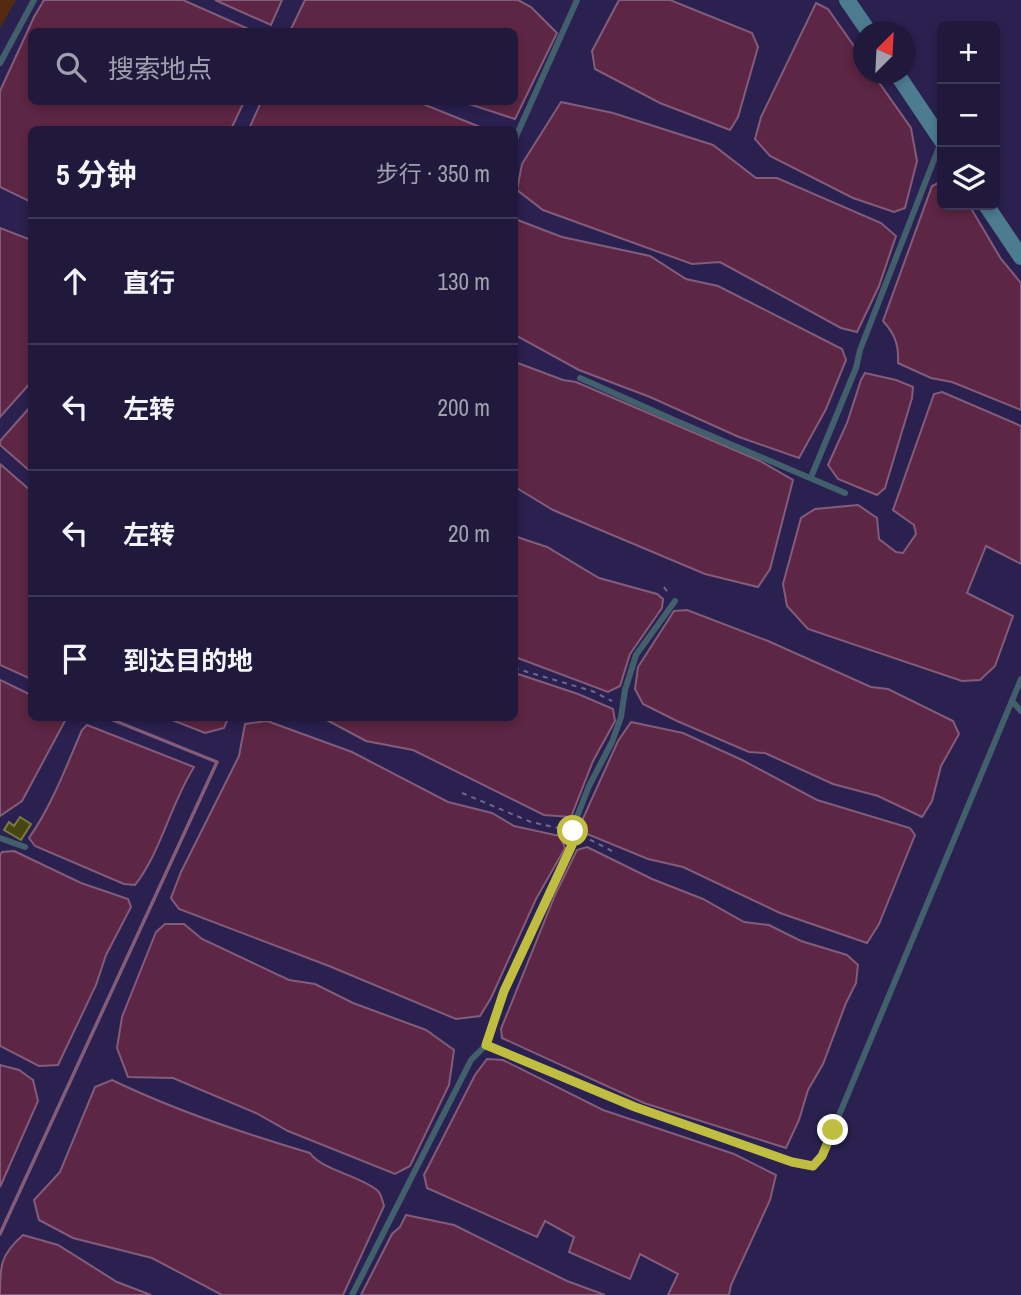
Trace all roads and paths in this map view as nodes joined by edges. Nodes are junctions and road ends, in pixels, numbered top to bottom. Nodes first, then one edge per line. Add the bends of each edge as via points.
1 (34, 0) edge
2 (577, 0) edge
3 (848, 0) edge
4 (862, 21) edge
5 (0, 62) edge
6 (904, 84) edge
7 (518, 132) edge
8 (937, 133) edge
9 (938, 147) edge
10 (989, 210) edge
11 (1021, 257) edge
12 (580, 378) dead end
13 (811, 477) junction
14 (845, 493) dead end
15 (675, 601) dead end
16 (518, 669) edge
17 (1021, 679) edge
18 (1012, 701) junction
19 (623, 706) junction
20 (1021, 710) edge
21 (462, 793) dead end
22 (573, 831) junction
23 (0, 838) edge
24 (25, 848) dead end
25 (614, 852) dead end
26 (486, 1045) junction
27 (352, 1295) edge

1 - 5 lane
2 - 7 lane
3 - 4 main road
6 - 8 main road
9 - 13 lane
10 - 11 main road
12 - 13 lane
13 - 14 lane
15 - 19 lane via 636,655
16 - 19 path via 592,691
17 - 18 lane
18 - 20 lane
18 - 26 lane via 822,1156 813,1166 635,1107
19 - 22 lane
21 - 22 path via 531,822
22 - 25 path
22 - 26 lane via 572,845 504,991
23 - 24 lane
26 - 27 lane via 471,1060

